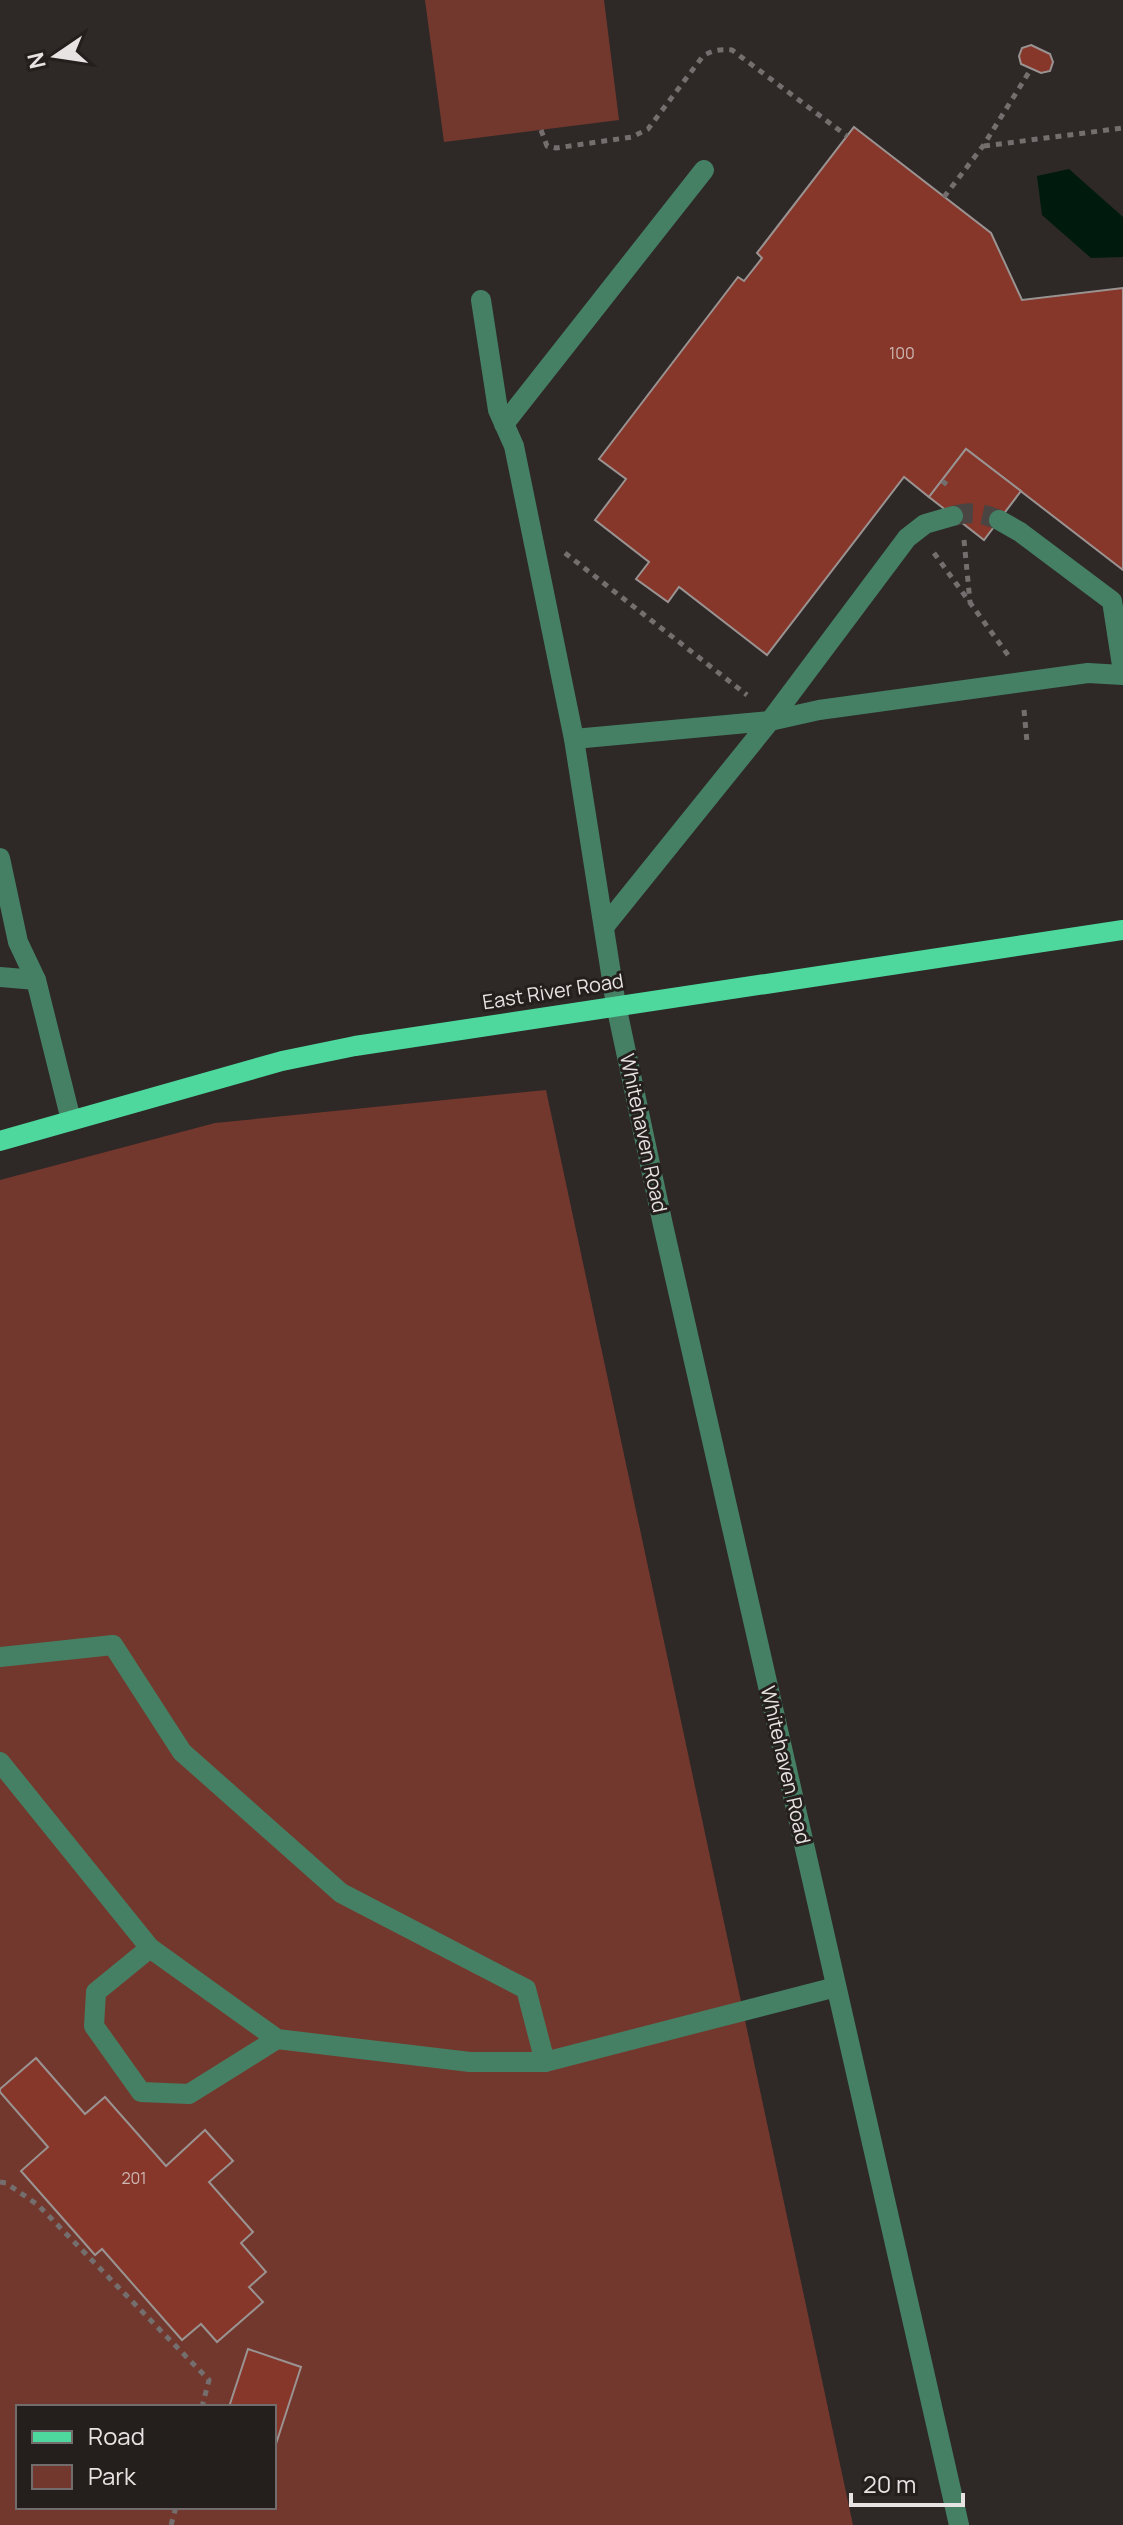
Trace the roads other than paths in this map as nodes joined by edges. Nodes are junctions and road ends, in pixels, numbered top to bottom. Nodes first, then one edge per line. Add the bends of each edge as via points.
1 (704, 170) dead end
2 (481, 300) dead end
3 (504, 424) junction
4 (953, 516) tunnel mouth
5 (999, 520) tunnel mouth
6 (1123, 673) edge
7 (770, 721) junction
8 (574, 739) junction
9 (0, 858) edge
10 (604, 927) junction
11 (1123, 930) edge
12 (0, 977) edge
13 (36, 980) junction
14 (616, 1005) junction
15 (71, 1120) junction
16 (0, 1141) edge
17 (0, 1657) edge
18 (0, 1762) edge
19 (150, 1948) junction
20 (836, 1987) junction
21 (277, 2039) junction
22 (545, 2062) junction
23 (959, 2525) edge

1 - 3 street
2 - 3 street, Whitehaven Road
3 - 8 street, Whitehaven Road via 514,446
4 - 7 street via 925,524 907,538
5 - 6 street via 1112,601
6 - 7 street via 1088,673
7 - 8 street
7 - 10 street
8 - 10 street, Whitehaven Road
9 - 13 street via 18,942
10 - 14 street, Whitehaven Road
11 - 14 main road, East River Road
12 - 13 street
13 - 15 street
14 - 15 main road, East River Road via 282,1061
14 - 20 street, Whitehaven Road
15 - 16 main road, East River Road
17 - 22 street via 113,1645 182,1752 341,1893 526,1989
18 - 19 street
19 - 21 street
19 - 21 street via 96,1992 95,2003 94,2026 141,2092 189,2094
20 - 22 street
20 - 23 street, Whitehaven Road
21 - 22 street via 470,2062

